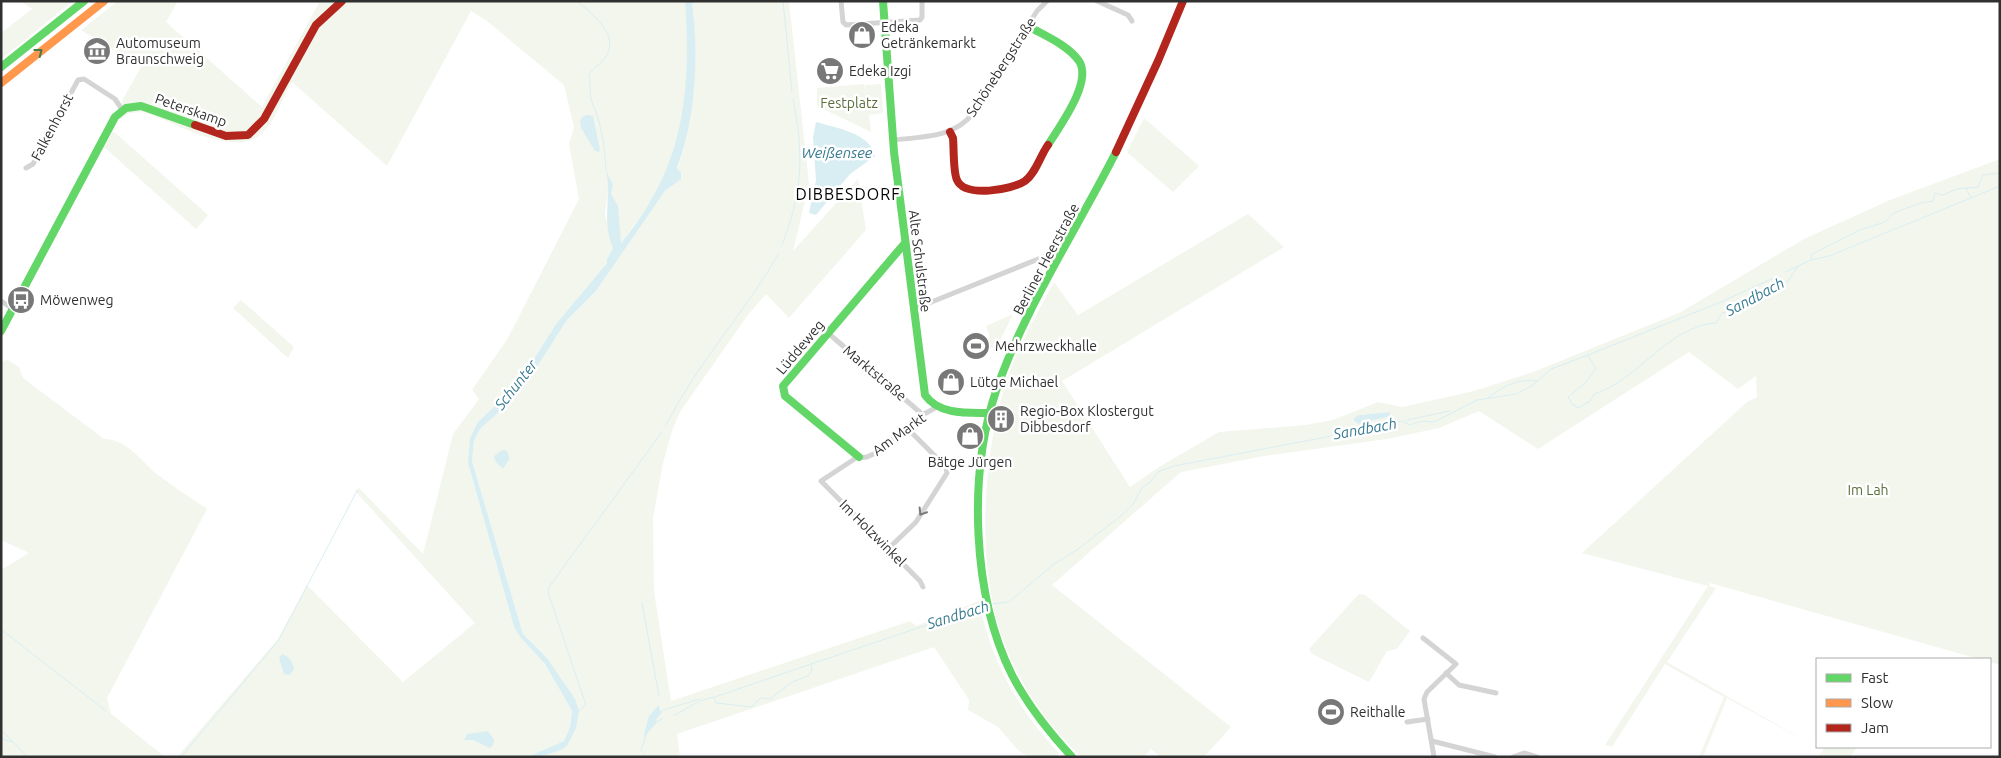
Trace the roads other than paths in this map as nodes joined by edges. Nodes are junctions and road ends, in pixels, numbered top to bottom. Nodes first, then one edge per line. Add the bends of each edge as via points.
1 (84, 1) edge
2 (104, 1) edge
3 (342, 1) edge
4 (841, 1) edge
5 (883, 1) edge
6 (922, 1) edge
7 (1047, 1) edge
8 (1097, 1) edge
9 (1183, 1) edge
10 (1132, 21) dead end
11 (885, 22) junction
12 (1028, 26) junction
13 (1, 67) edge
14 (1, 83) edge
15 (123, 111) junction
16 (950, 132) junction
17 (893, 140) junction
18 (26, 168) dead end
19 (905, 243) junction
20 (1046, 256) dead end
21 (1, 301) edge
22 (13, 309) junction
23 (914, 309) junction
24 (1, 331) edge
25 (828, 333) junction
26 (937, 407) junction
27 (989, 413) junction
28 (922, 414) junction
29 (906, 427) junction
30 (859, 457) junction
31 (821, 481) joint
32 (888, 549) junction
33 (923, 587) dead end
34 (1423, 638) dead end
35 (1446, 673) junction
36 (1496, 693) dead end
37 (1428, 719) junction
38 (1407, 722) dead end
39 (1432, 741) junction
40 (1072, 757) edge
41 (1434, 757) edge
42 (1495, 757) edge
43 (1514, 757) edge
44 (1537, 757) edge

1 - 13 main road
14 -> 2 main road
3 - 15 main road, Peterskamp via 316,25 264,119 248,135 226,136 141,106
4 - 11 street via 844,25
5 - 11 main road, Alte Schulstraße
6 - 11 street via 920,20
7 - 12 street, Schönebergstraße
8 - 10 street via 1128,15
9 - 27 main road, Berliner Heerstraße via 1141,105 1018,339
11 - 17 main road, Alte Schulstraße
12 - 16 street, Schönebergstraße via 973,114
12 - 16 main road via 1075,56 1083,74 1063,123 1030,177 1018,185 965,189 957,180
15 - 18 street, Falkenhorst via 112,97 84,79 78,80 33,164
15 - 22 main road via 110,123
16 - 17 street, Schönebergstraße
17 - 19 main road, Alte Schulstraße
19 - 23 main road, Alte Schulstraße
19 - 25 main road, Lüddeweg
20 - 23 street
21 - 22 street
22 - 24 main road
23 - 26 main road, Alte Schulstraße via 925,392
25 - 28 street, Marktstraße
25 - 30 main road, Lüddeweg via 786,382 783,393
26 - 27 main road
26 - 28 street, Am Markt
27 - 40 main road, Berliner Heerstraße via 979,492 979,536 988,611 997,642 1018,686 1040,721
28 - 29 street, Am Markt
29 - 30 street, Am Markt via 880,450 867,457
29 -> 32 street via 946,467 947,473 916,522
30 - 31 street, Am Markt
31 - 32 street, Im Holzwinkel
32 - 33 street, Im Holzwinkel
34 - 35 street via 1456,664
35 - 36 street via 1459,685
35 - 37 street via 1425,696
37 - 38 street
37 - 39 street
39 - 41 street
39 - 42 street
43 - 44 street via 1524,753

